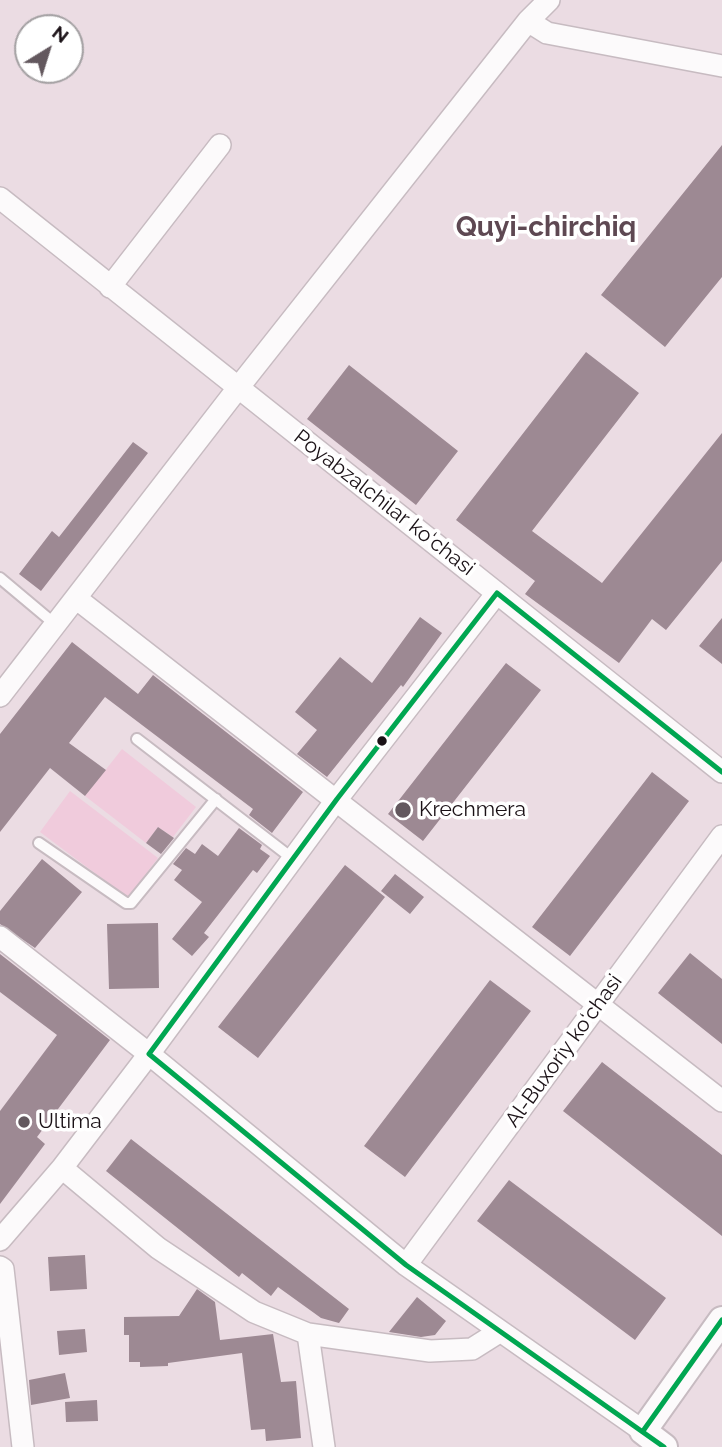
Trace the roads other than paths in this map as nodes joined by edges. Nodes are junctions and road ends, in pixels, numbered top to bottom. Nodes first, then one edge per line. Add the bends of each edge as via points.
1 (549, 0) edge
2 (528, 21) junction
3 (722, 66) edge
4 (220, 145) dead end
5 (0, 198) edge
6 (110, 287) junction
7 (238, 388) junction
8 (0, 578) edge
9 (498, 593) junction
10 (77, 599) junction
11 (56, 625) junction
12 (0, 696) edge
13 (137, 739) dead end
14 (722, 772) edge
15 (216, 799) junction
16 (337, 799) junction
17 (722, 836) edge
18 (39, 843) dead end
19 (293, 859) junction
20 (0, 937) edge
21 (598, 1004) junction
22 (149, 1054) junction
23 (722, 1101) edge
24 (62, 1168) junction
25 (0, 1240) edge
26 (406, 1265) junction
27 (0, 1267) edge
28 (722, 1320) edge
29 (499, 1332) junction
30 (309, 1334) junction
31 (643, 1431) junction
32 (23, 1447) edge
33 (324, 1447) edge
34 (664, 1447) edge

1 - 2 street
2 - 3 street via 547,33
2 - 7 street
4 - 6 street
5 - 6 street, Poyabzalchilar ko‘chasi
6 - 7 street, Poyabzalchilar ko‘chasi
7 - 9 street, Poyabzalchilar ko‘chasi
7 - 10 street
8 - 11 lane
9 - 14 street, Poyabzalchilar ko‘chasi
9 - 16 street
10 - 11 street
10 - 16 street
11 - 12 street
13 - 15 lane
15 - 18 lane via 131,903
15 - 19 lane
16 - 19 street
16 - 21 street
17 - 21 street, Al-Buxoriy ko‘chasi
19 - 22 street
20 - 22 street
21 - 23 street
21 - 26 street, Al-Buxoriy ko‘chasi
22 - 24 street
22 - 26 street
24 - 25 street
24 - 30 street via 159,1248 254,1312
26 - 29 street
27 - 32 street
28 - 31 street
29 - 30 street via 472,1349 430,1351
29 - 31 street
30 - 33 street
31 - 34 street

